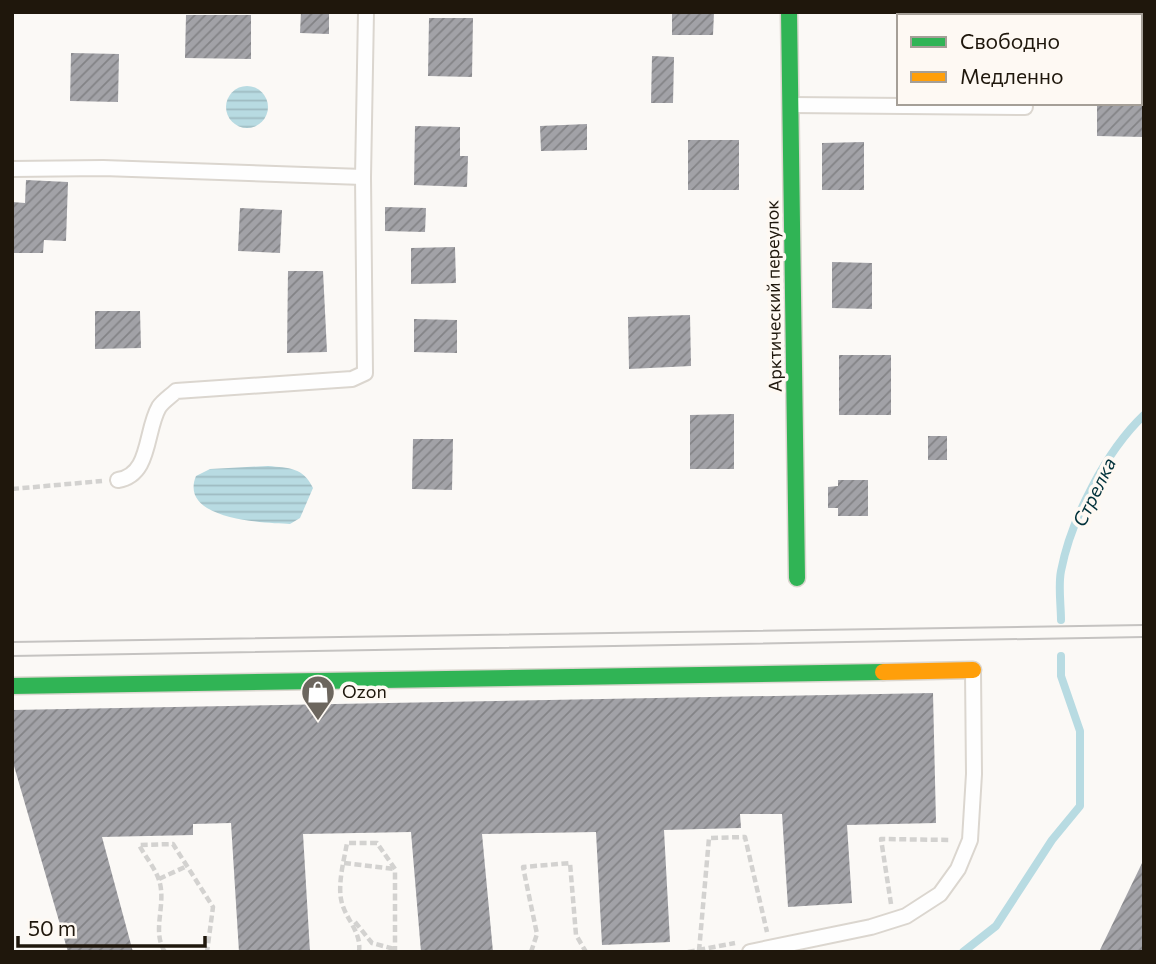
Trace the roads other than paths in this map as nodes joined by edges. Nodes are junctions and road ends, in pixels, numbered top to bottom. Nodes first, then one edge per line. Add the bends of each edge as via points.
1 (366, 12) edge
2 (789, 12) edge
3 (790, 105) junction
4 (1025, 107) dead end
5 (12, 169) edge
6 (363, 177) junction
7 (118, 480) road end
8 (797, 578) dead end
9 (973, 670) joint
10 (12, 686) edge
11 (750, 944) edge

1 - 6 lane
2 - 3 street, Арктический переулок
3 - 4 lane
3 - 8 street, Арктический переулок
5 - 6 lane
6 - 7 lane via 365,373 352,380 176,391 160,405 139,470
9 - 10 street
9 - 11 lane via 970,840 958,869 940,894 906,916 871,927

